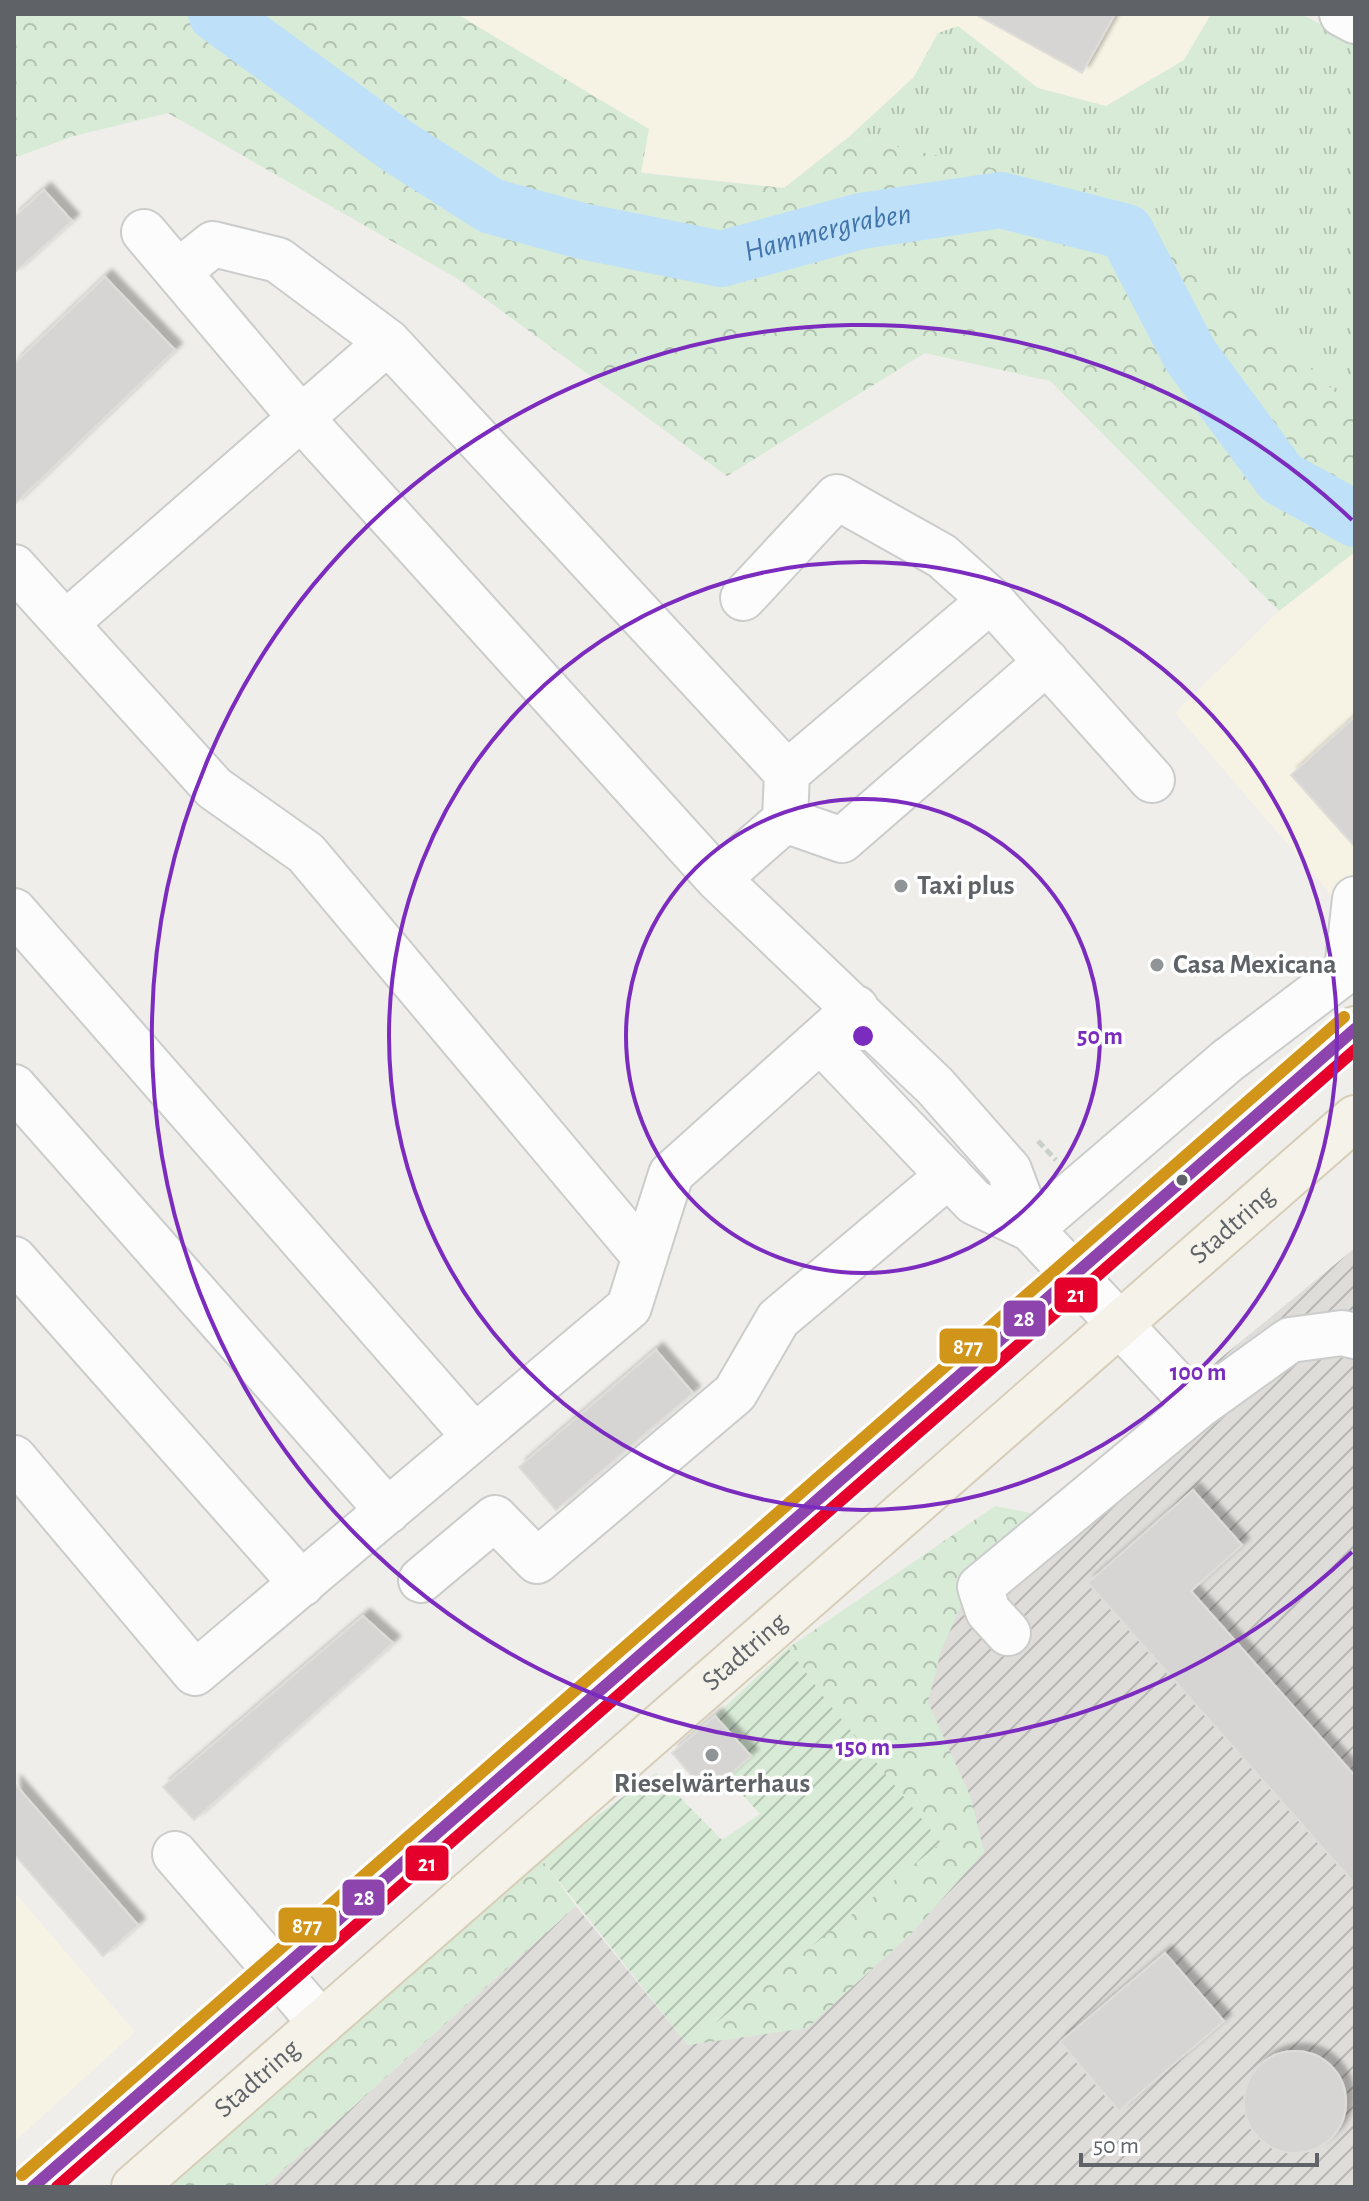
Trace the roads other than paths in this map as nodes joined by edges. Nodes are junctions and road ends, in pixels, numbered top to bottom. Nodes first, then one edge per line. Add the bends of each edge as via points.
1 (1342, 14) edge
2 (1355, 21) edge
3 (144, 232) dead end
4 (178, 272) junction
5 (388, 342) junction
6 (302, 419) junction
7 (14, 567) edge
8 (743, 598) dead end
9 (991, 600) junction
10 (66, 623) junction
11 (1047, 662) junction
12 (787, 773) junction
13 (1152, 780) dead end
14 (785, 820) junction
15 (718, 879) junction
16 (1355, 899) edge
17 (14, 911) edge
18 (1351, 967) edge
19 (856, 1008) junction
20 (1355, 1029) edge
21 (821, 1041) junction
22 (14, 1087) edge
23 (1355, 1118) edge
24 (949, 1175) junction
25 (1031, 1229) junction
26 (645, 1257) junction
27 (14, 1259) edge
28 (1074, 1273) junction
29 (1119, 1323) junction
30 (1355, 1336) edge
31 (1197, 1407) junction
32 (475, 1437) junction
33 (14, 1458) edge
34 (388, 1511) junction
35 (421, 1580) dead end
36 (302, 1584) junction
37 (1008, 1633) dead end
38 (175, 1854) dead end
39 (278, 1973) junction
40 (321, 2023) junction
41 (33, 2187) edge
42 (134, 2187) edge

1 - 2 street
3 - 4 street
4 - 5 street via 213,244 278,260
4 - 6 street
5 - 6 street
5 - 12 street
6 - 10 street
6 - 15 street
7 - 10 street
8 - 9 street via 837,497 942,556
9 - 11 street
9 - 12 street
10 - 26 street via 214,788 306,853
11 - 13 street
11 - 14 street via 842,840
12 - 14 street
14 - 15 street
15 - 19 street
16 - 18 street
17 - 32 street
18 - 25 street via 1227,1061
19 - 21 street
19 - 25 street via 1009,1170
20 - 28 main road
21 - 24 street
21 - 26 street via 671,1174
22 - 34 street
23 - 29 main road, Stadtring
24 - 25 street via 974,1202
24 - 35 street via 778,1319 735,1393 537,1561 495,1518
25 - 28 street
26 - 32 street via 629,1307
27 - 36 street
28 - 29 street
28 - 39 main road
29 - 31 street
29 - 40 main road, Stadtring
30 - 31 street via 1290,1340
31 - 37 street via 980,1587 988,1611
32 - 34 street
33 - 36 street via 195,1673
34 - 36 street
38 - 39 street
39 - 40 street
39 - 41 main road
40 - 42 main road, Stadtring

